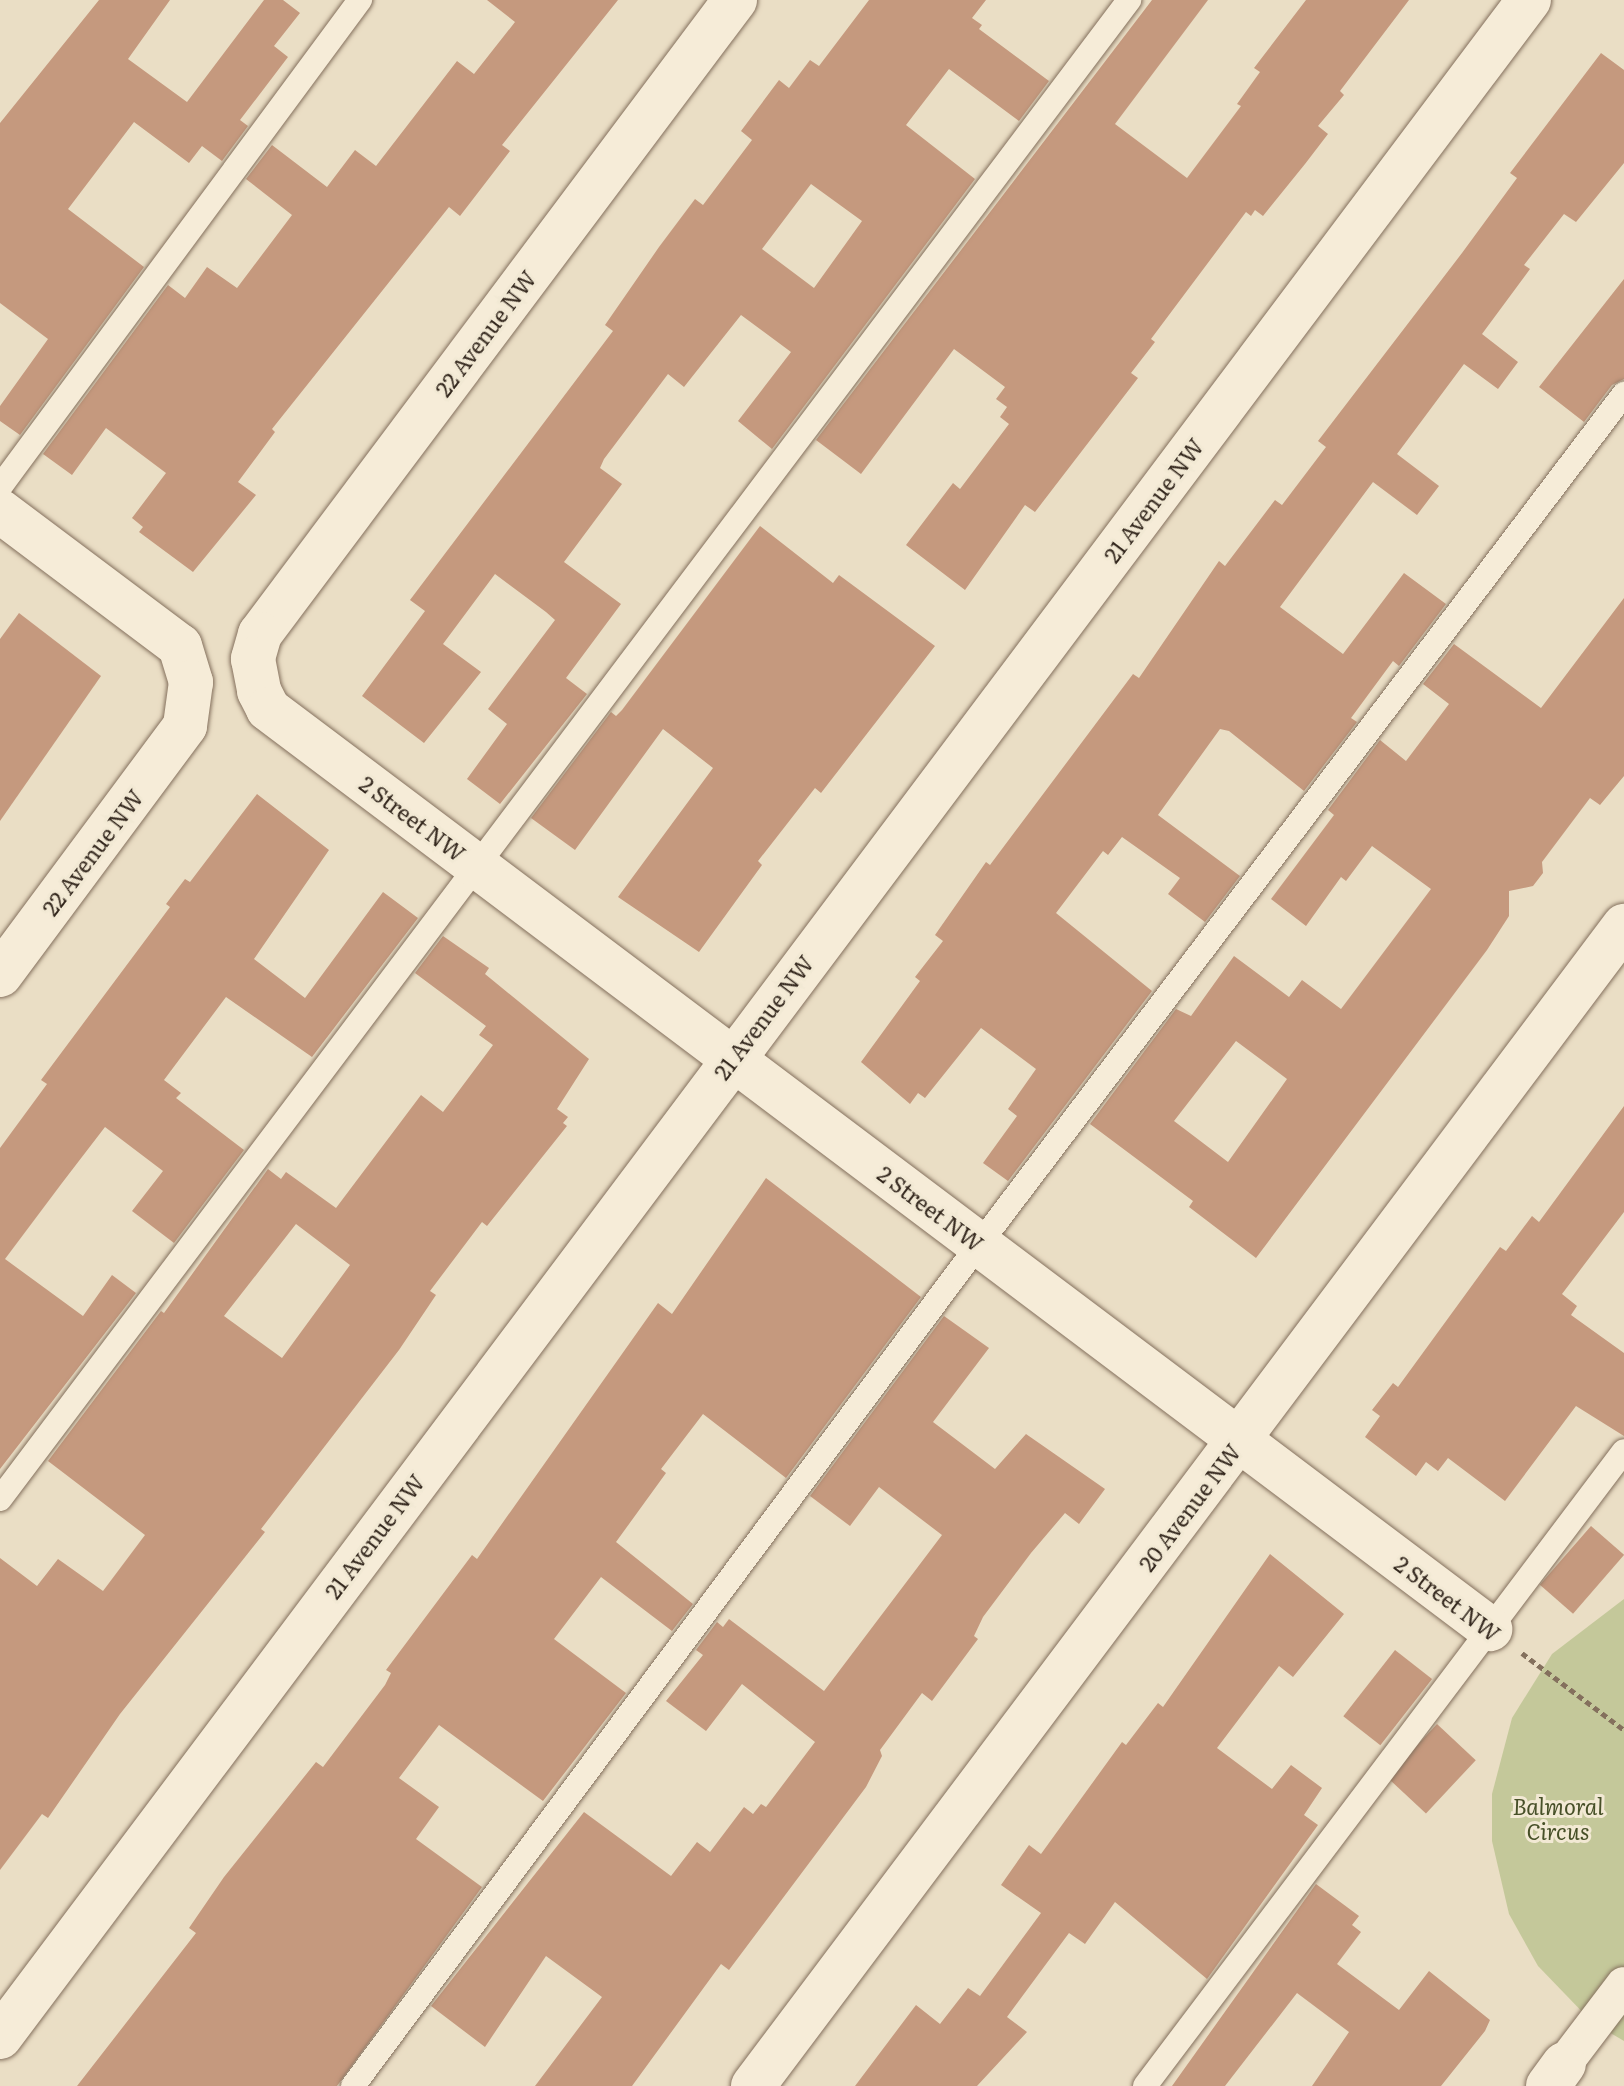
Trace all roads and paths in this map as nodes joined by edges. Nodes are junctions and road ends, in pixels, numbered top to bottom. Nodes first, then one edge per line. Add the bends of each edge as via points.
1 (360, 0) edge
2 (735, 0) edge
3 (1129, 0) edge
4 (1529, 0) edge
5 (1624, 394) edge
6 (0, 487) edge
7 (0, 511) edge
8 (255, 674) joint
9 (476, 866) junction
10 (1624, 926) edge
11 (0, 975) edge
12 (731, 1060) junction
13 (980, 1245) junction
14 (1239, 1441) junction
15 (1624, 1451) edge
16 (0, 1499) edge
17 (1490, 1629) junction
18 (1624, 1730) edge
19 (1624, 1985) edge
20 (0, 2037) edge
21 (1556, 2075) edge
22 (353, 2086) edge
23 (753, 2086) edge
24 (1145, 2086) edge

1 - 6 lane
2 - 8 street, 22 Avenue NW via 260,634
3 - 9 lane
4 - 12 street, 21 Avenue NW
5 - 13 lane
7 - 11 street, 22 Avenue NW via 180,646 191,682 185,726
8 - 9 street, 2 Street NW via 268,709
9 - 12 street, 2 Street NW
9 - 16 lane
10 - 14 street, 20 Avenue NW
12 - 13 street, 2 Street NW
12 - 20 street, 21 Avenue NW
13 - 14 street, 2 Street NW
13 - 22 lane
14 - 17 street, 2 Street NW
14 - 23 street, 20 Avenue NW
15 - 17 lane
17 - 18 path, 2 Street NW
17 - 24 lane
19 - 21 street

